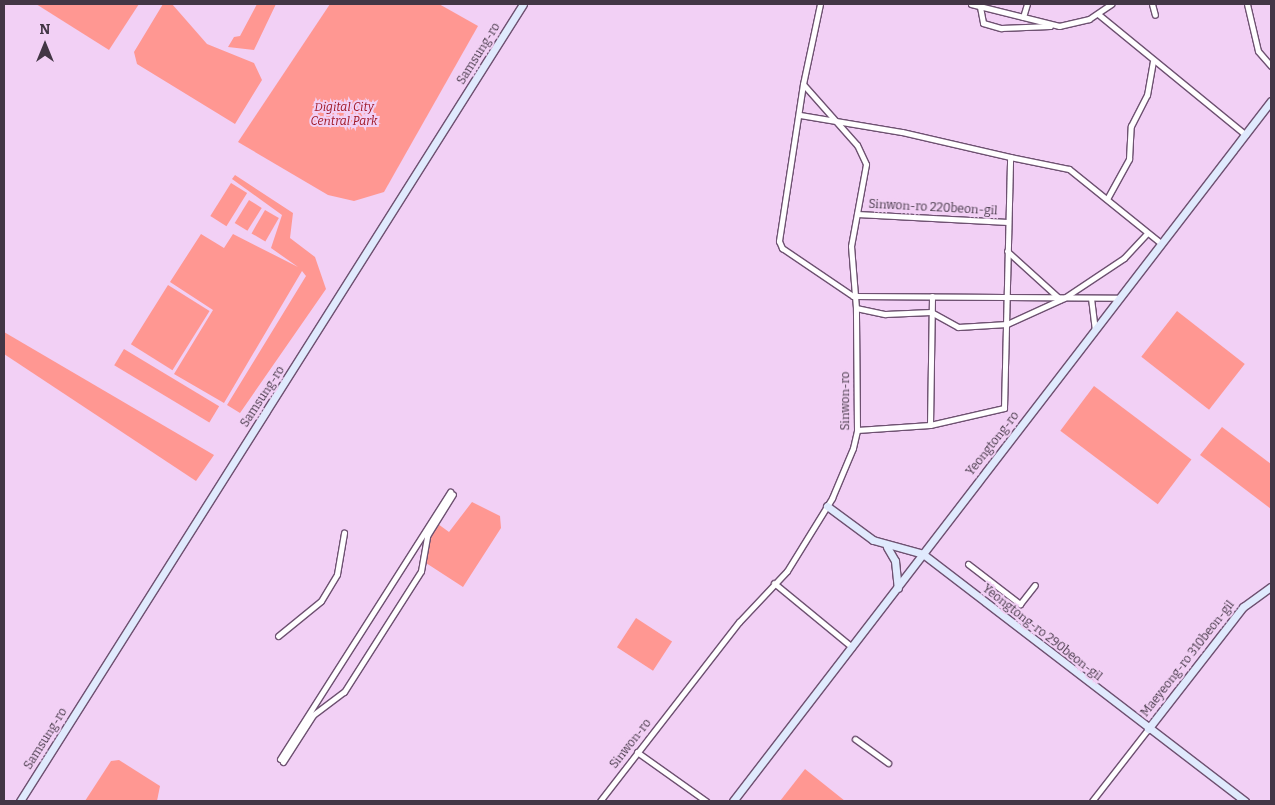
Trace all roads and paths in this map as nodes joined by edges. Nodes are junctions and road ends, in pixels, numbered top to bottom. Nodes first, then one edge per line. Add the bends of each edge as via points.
1 (524, 4) edge
2 (820, 4) edge
3 (971, 4) edge
4 (1027, 4) edge
5 (1111, 4) edge
6 (1152, 4) edge
7 (1247, 4) edge
8 (980, 7) junction
9 (1098, 14) junction
10 (1155, 15) dead end
11 (1023, 18) junction
12 (1053, 26) junction
13 (1153, 62) junction
14 (1271, 66) edge
15 (803, 84) junction
16 (1271, 101) edge
17 (800, 115) junction
18 (829, 117) junction
19 (1246, 135) junction
20 (1010, 157) junction
21 (1108, 199) junction
22 (857, 214) junction
23 (1008, 222) junction
24 (1147, 233) junction
25 (1162, 244) junction
26 (1007, 251) junction
27 (853, 296) junction
28 (932, 296) junction
29 (1006, 297) junction
30 (1091, 298) junction
31 (1119, 298) junction
32 (1062, 299) junction
33 (856, 308) junction
34 (931, 312) junction
35 (1008, 324) junction
36 (1095, 331) junction
37 (930, 424) junction
38 (857, 430) junction
39 (451, 493) joint
40 (827, 506) junction
41 (344, 533) dead end
42 (887, 547) junction
43 (923, 554) junction
44 (968, 564) dead end
45 (774, 583) junction
46 (1035, 585) dead end
47 (1271, 587) edge
48 (898, 588) junction
49 (278, 636) dead end
50 (852, 647) junction
51 (1148, 729) junction
52 (855, 739) dead end
53 (637, 752) junction
54 (888, 763) dead end
55 (20, 801) edge
56 (600, 801) edge
57 (706, 801) edge
58 (733, 801) edge
59 (1092, 801) edge
60 (1245, 801) edge

1 - 55 street, Samsung-ro
2 - 15 street
3 - 8 street
4 - 11 street
5 - 9 street
6 - 10 street
7 - 14 street via 1258,50
8 - 11 street
8 - 12 street via 983,23 1001,28
9 - 12 street via 1080,23
9 - 13 street
11 - 12 street
13 - 19 street
13 - 21 street via 1147,95 1132,126 1129,159
15 - 17 street
15 - 18 street, Sinwon-ro
16 - 19 street, Yeongtong-ro
17 - 18 street
17 - 27 street via 780,245
18 - 20 street
18 - 22 street, Sinwon-ro via 864,158
19 - 25 street, Yeongtong-ro
20 - 21 street via 1068,169
20 - 23 street
21 - 24 street
22 - 23 street, Sinwon-ro 220beon-gil
22 - 27 street, Sinwon-ro via 851,246
23 - 26 street
24 - 25 street
24 - 32 street via 1124,258
25 - 31 street, Yeongtong-ro
26 - 29 street
26 - 32 street
27 - 28 street
27 - 33 street, Sinwon-ro
28 - 29 street
28 - 34 street
29 - 32 street
29 - 35 street
30 - 31 street
30 - 32 street
30 - 36 street
31 - 36 street, Yeongtong-ro
32 - 35 street
33 - 34 street via 885,314
33 - 38 street, Sinwon-ro
34 - 35 street via 958,327
34 - 37 street
35 - 37 street via 1004,408
36 - 43 street, Yeongtong-ro
37 - 38 street
38 - 40 street, Sinwon-ro
39 - 39 street via 427,536 421,571 342,694 313,715 281,761
40 - 42 street
40 - 45 street, Sinwon-ro via 808,541
41 - 49 street via 336,574 324,597
42 - 43 street
42 - 48 street via 895,561
43 - 48 street, Yeongtong-ro
43 - 51 street, Yeongtong-ro 290beon-gil
44 - 46 street via 1020,604
45 - 50 street
45 - 53 street, Sinwon-ro
47 - 51 street, Maeyeong-ro 310beon-gil via 1243,607
48 - 50 street, Yeongtong-ro
50 - 58 street, Yeongtong-ro
51 - 59 street
51 - 60 street, Yeongtong-ro 290beon-gil
52 - 54 street
53 - 56 street, Sinwon-ro
53 - 57 street

